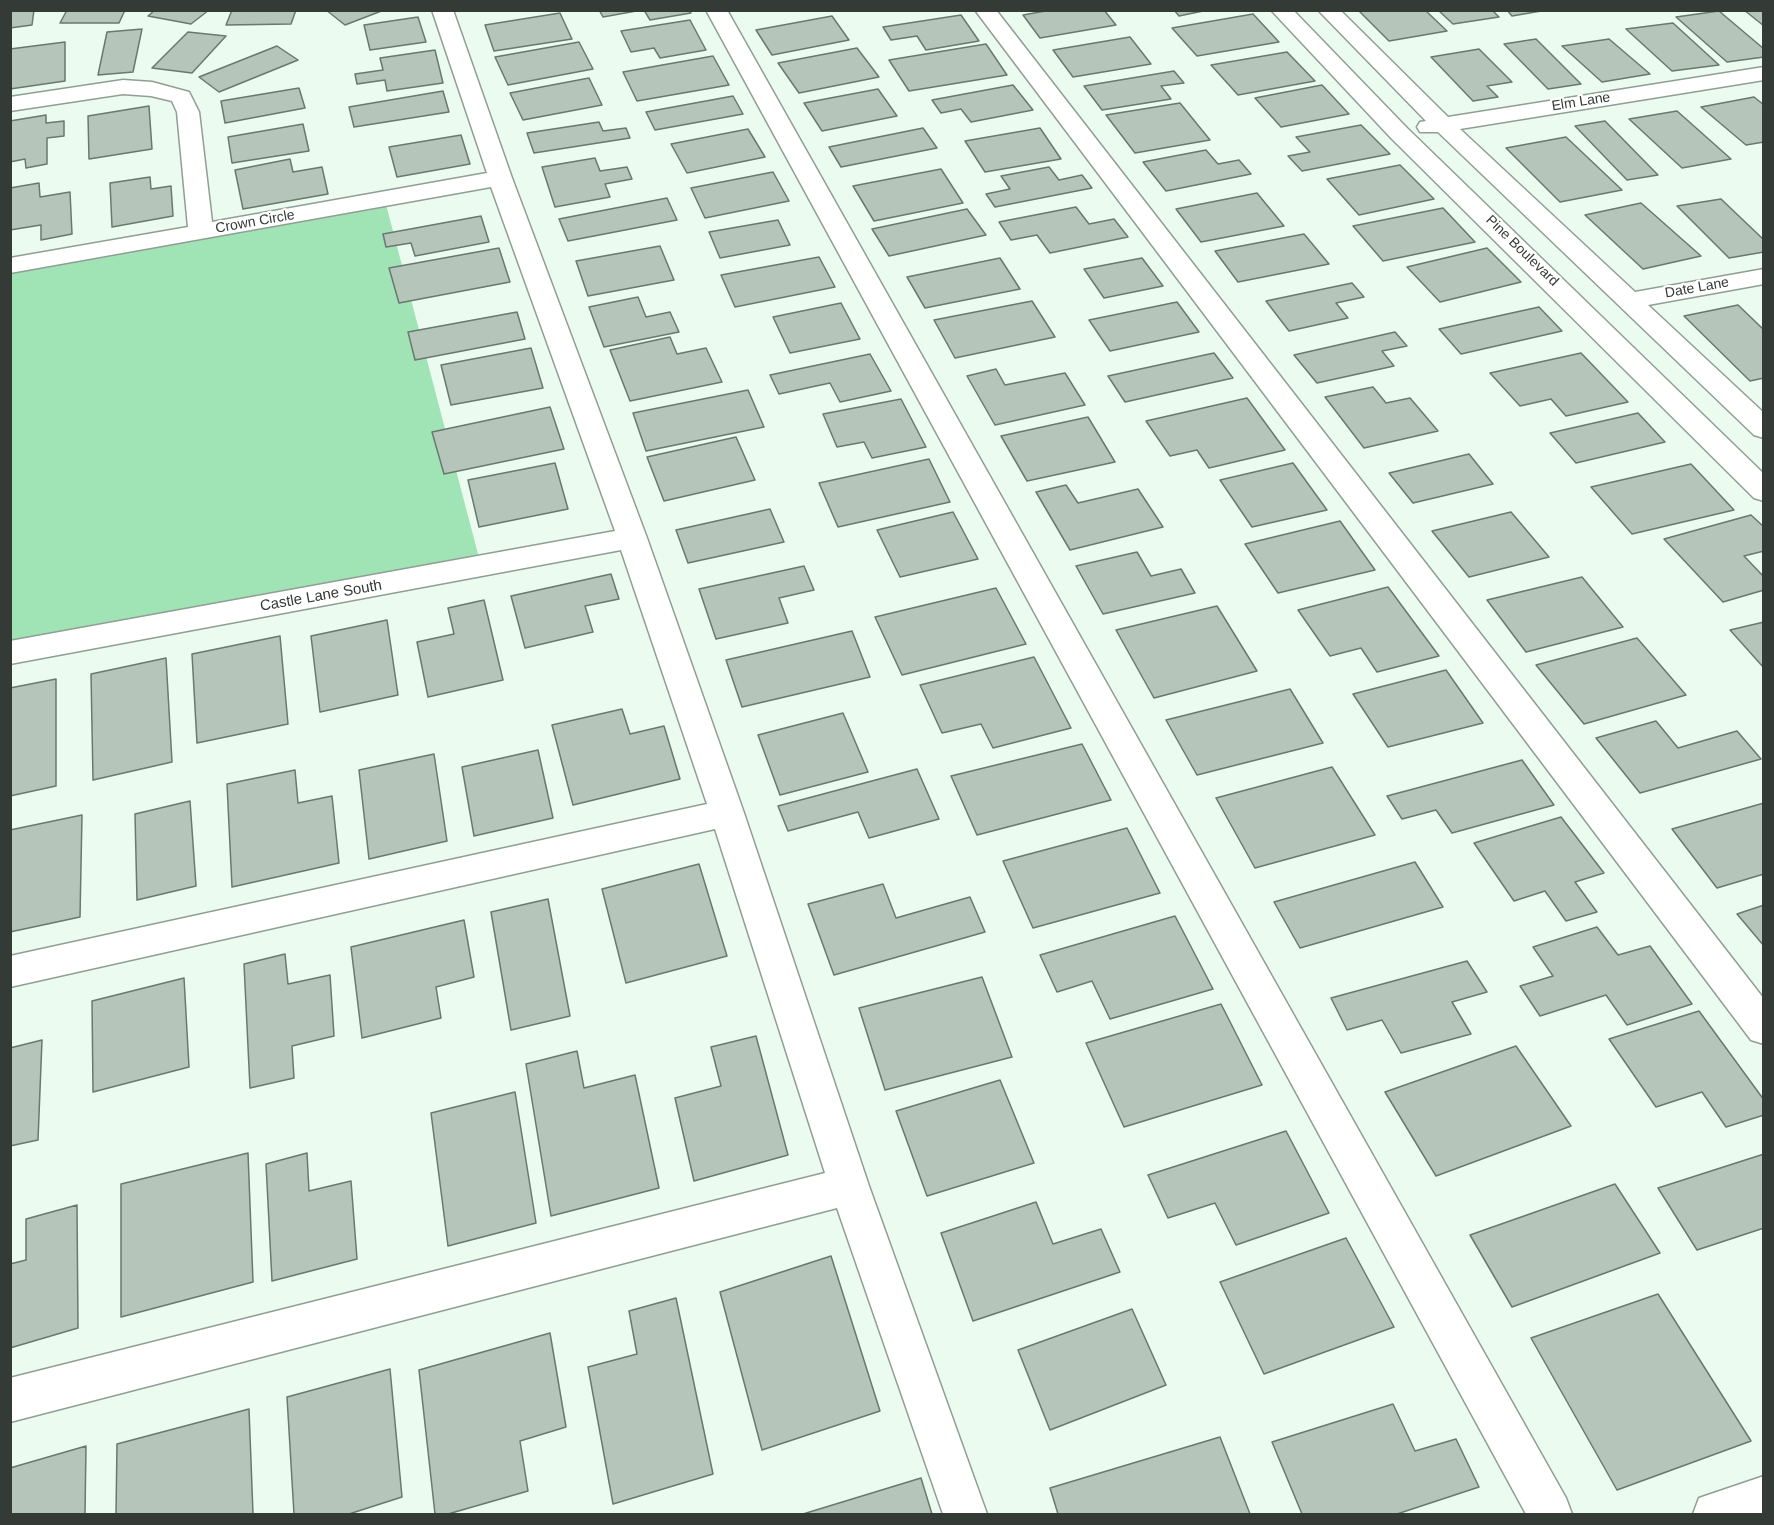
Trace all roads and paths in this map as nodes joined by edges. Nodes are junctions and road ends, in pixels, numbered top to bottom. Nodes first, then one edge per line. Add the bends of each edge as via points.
1 (442, 10) edge
2 (716, 10) edge
3 (985, 10) edge
4 (1281, 10) edge
5 (1328, 10) edge
6 (1764, 73) edge
7 (10, 104) edge
8 (1442, 124) junction
9 (1399, 133) junction
10 (500, 178) junction
11 (201, 232) junction
12 (10, 266) edge
13 (1764, 276) edge
14 (1629, 300) junction
15 (1764, 429) edge
16 (1764, 490) edge
17 (632, 538) junction
18 (10, 653) edge
19 (727, 813) junction
20 (10, 972) edge
21 (1764, 1028) edge
22 (849, 1186) junction
23 (10, 1401) edge
24 (1764, 1498) edge
25 (965, 1515) edge
26 (1550, 1515) edge
27 (1715, 1515) edge

1 - 10 street
2 - 26 street
3 - 21 street
4 - 9 street, Pine Boulevard
5 - 8 street
6 - 8 street, Elm Lane
7 - 11 street via 123,87 181,97 188,112
8 - 9 street, Elm Lane
8 - 14 street
9 - 16 street, Pine Boulevard
10 - 11 street, Crown Circle
10 - 17 street
11 - 12 street, Crown Circle
13 - 14 street, Date Lane
14 - 15 street
17 - 18 street, Castle Lane South
17 - 19 street
19 - 20 street
19 - 22 street
22 - 23 street
22 - 25 street
24 - 27 street

